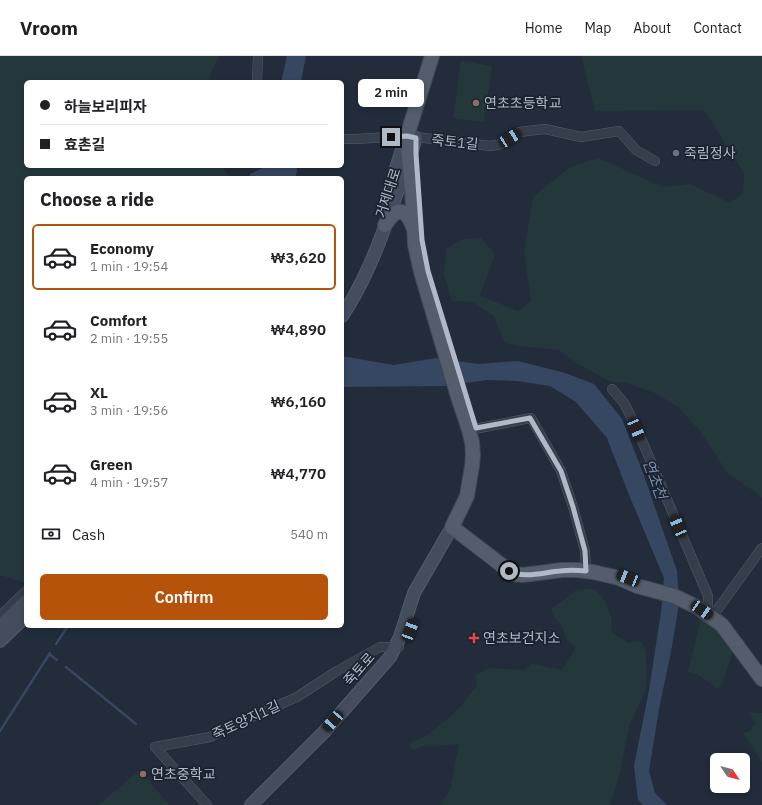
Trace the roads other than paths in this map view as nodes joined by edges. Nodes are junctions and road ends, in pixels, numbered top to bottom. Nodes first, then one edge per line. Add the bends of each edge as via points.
1 (258, 56) edge
2 (432, 56) edge
3 (441, 56) edge
4 (257, 80) edge
5 (412, 137) junction
6 (344, 139) edge
7 (410, 158) junction
8 (655, 161) dead end
9 (386, 225) junction
10 (414, 231) junction
11 (344, 299) edge
12 (344, 313) edge
13 (447, 347) junction
14 (612, 389) dead end
15 (472, 429) junction
16 (456, 527) junction
17 (762, 548) edge
18 (762, 555) edge
19 (586, 568) junction
20 (24, 594) edge
21 (24, 604) edge
22 (710, 610) junction
23 (0, 616) edge
24 (24, 618) edge
25 (0, 626) edge
26 (0, 641) edge
27 (398, 647) junction
28 (762, 679) edge
29 (207, 805) edge
30 (251, 805) edge
31 (257, 805) edge

1 - 4 street
2 - 5 main road, 거제대로
3 - 5 main road
5 - 6 street
5 - 7 main road
5 - 8 street, 죽토1길 via 491,146 501,144 520,132 545,129 581,137 620,131 636,150
5 - 11 street, 거제대로 via 375,234
5 - 13 main road via 416,154 422,240
7 - 9 street, 거제대로
7 - 10 main road
9 - 10 main road via 390,217 403,212
9 - 12 street, 거제대로 via 369,267
10 - 13 main road via 421,272
13 - 15 main road
14 - 22 street via 624,403 636,429 708,596
15 - 16 main road via 481,446 480,467 473,499
15 - 19 street via 530,418 561,471 585,551
16 - 19 main road via 513,574
16 - 27 street, 죽토로 via 421,596 406,639
17 - 22 street
18 - 22 street
19 - 22 main road via 653,588
20 - 23 street
21 - 25 street
22 - 28 main road via 728,620 744,643
24 - 26 street
27 - 29 street, 죽토양지1길 via 380,647 297,697 210,737 155,747
27 - 30 street, 죽토로 via 328,726
27 - 31 street, 죽토로 via 394,660 380,677

